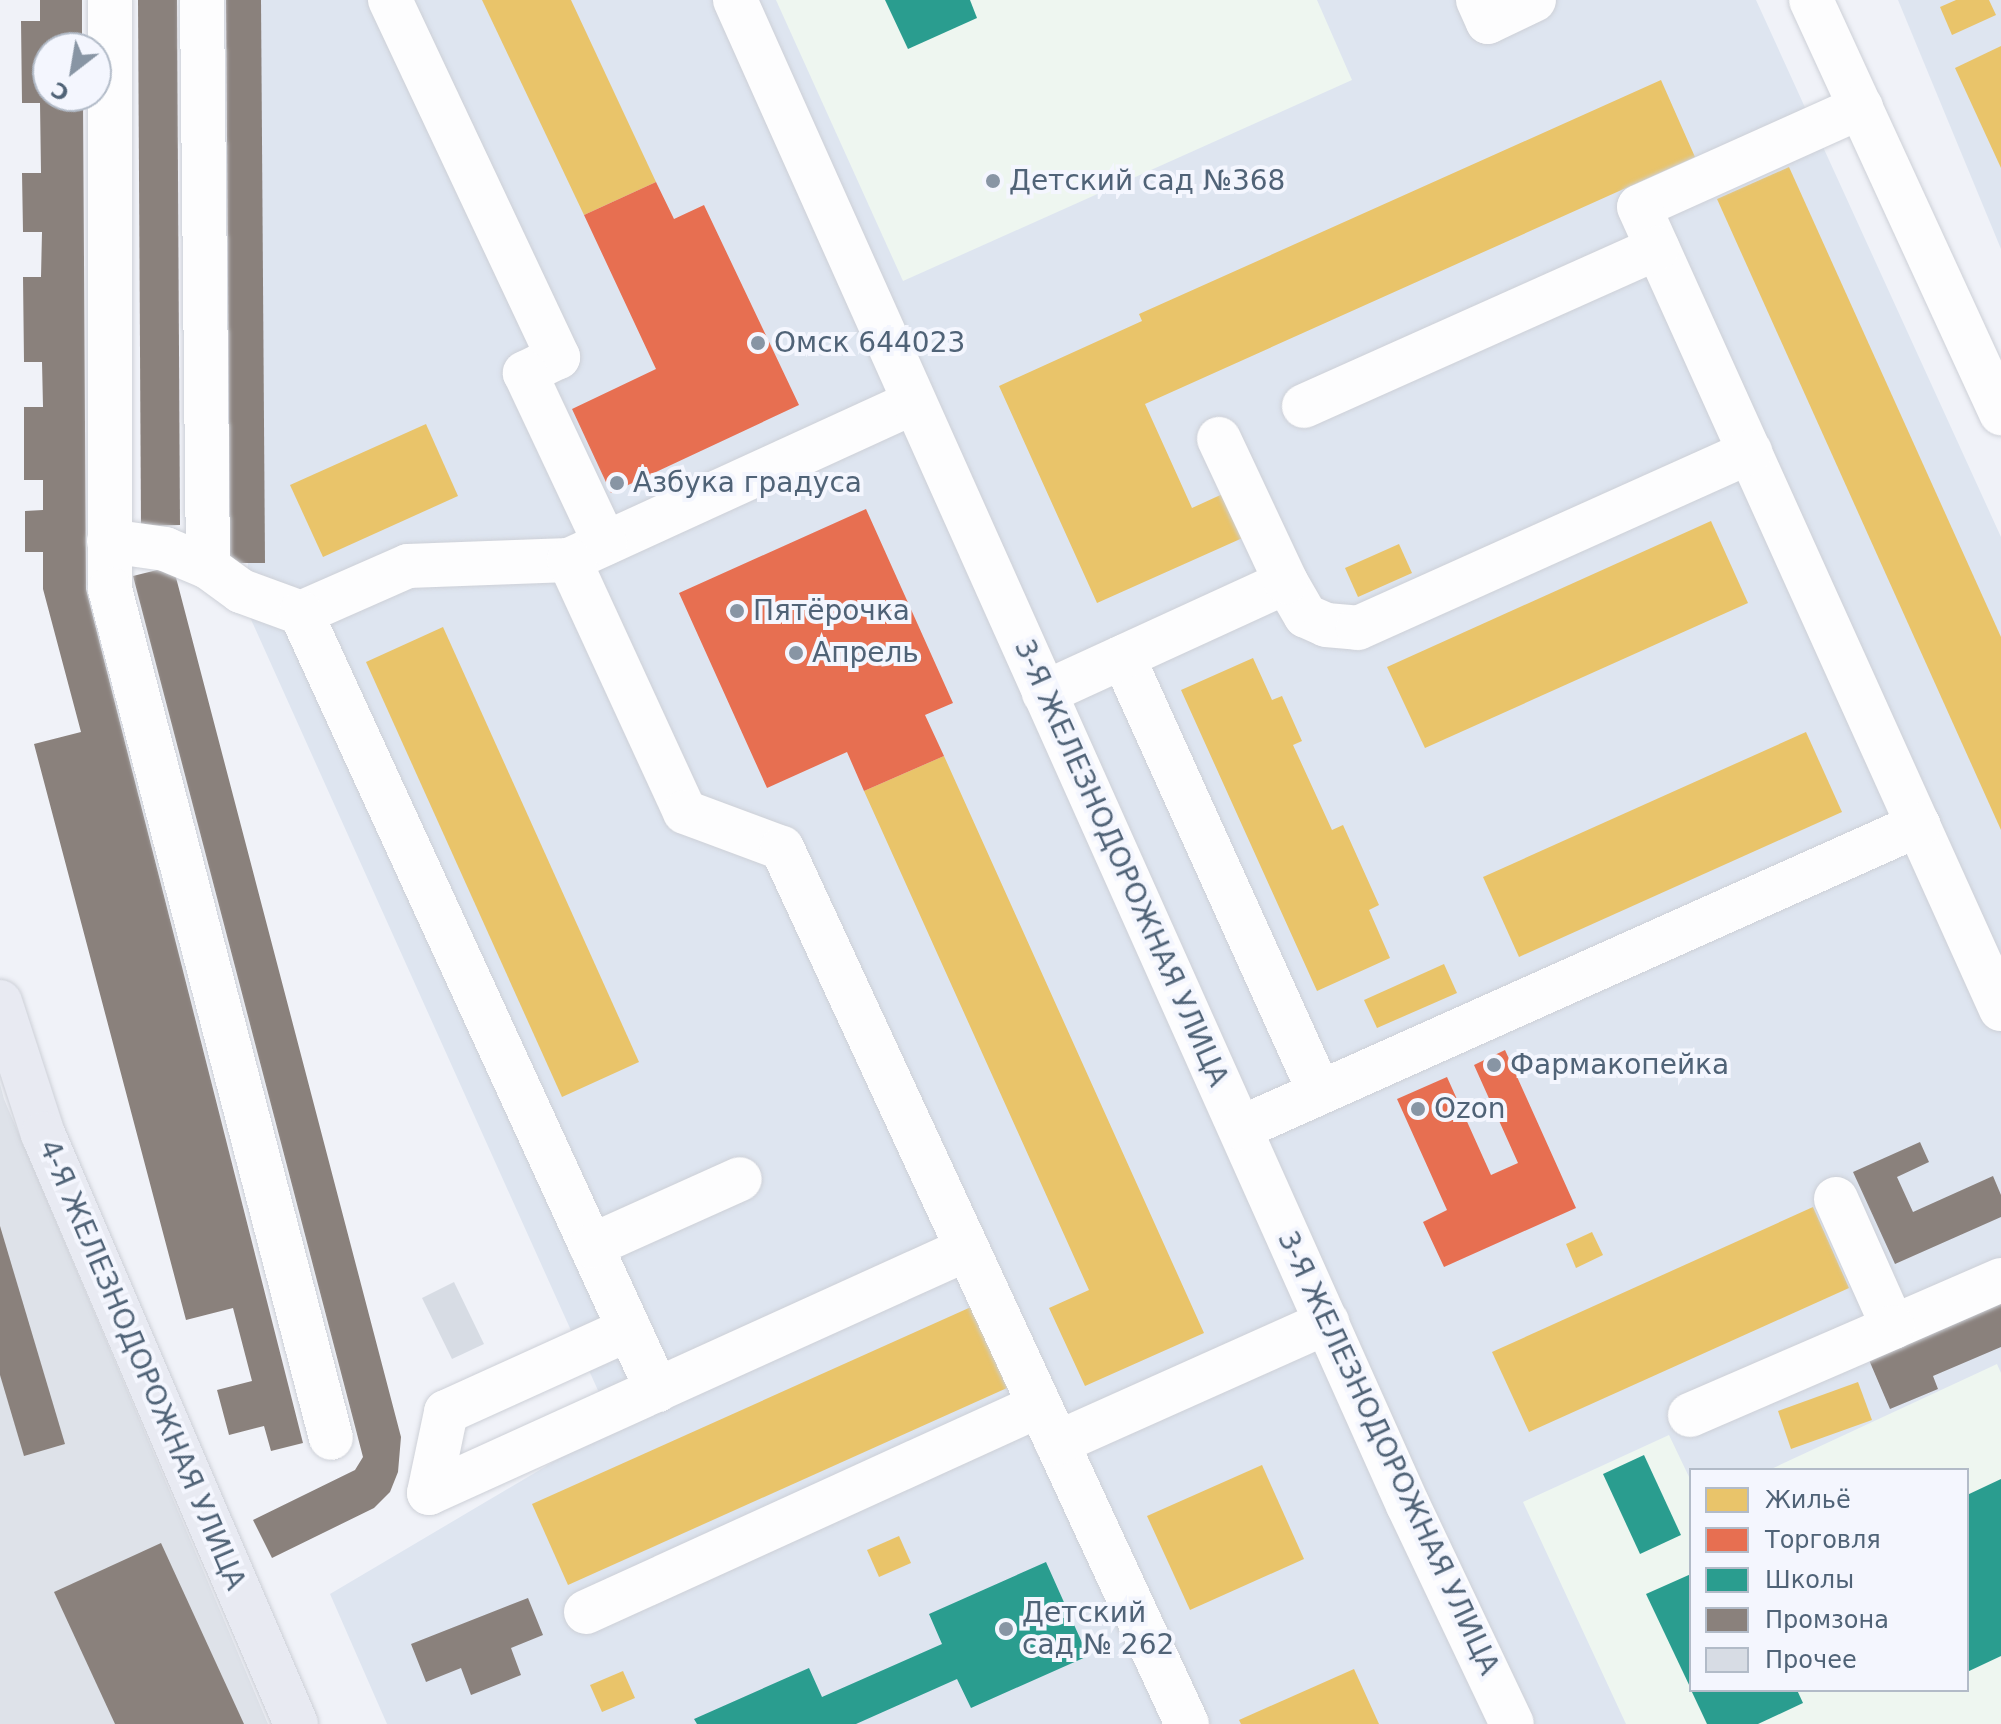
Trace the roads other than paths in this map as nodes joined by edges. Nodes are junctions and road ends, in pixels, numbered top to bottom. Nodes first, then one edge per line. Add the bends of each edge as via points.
1 (110, 0) edge
2 (202, 0) edge
3 (390, 0) edge
4 (735, 0) edge
5 (1478, 0) edge
6 (1534, 0) edge
7 (1811, 0) edge
8 (1861, 107) junction
9 (1657, 248) junction
10 (912, 403) junction
11 (1304, 406) dead end
12 (2001, 413) edge
13 (1219, 439) dead end
14 (1750, 452) junction
15 (109, 541) junction
16 (587, 551) junction
17 (208, 567) junction
18 (1286, 582) junction
19 (301, 613) junction
20 (1123, 657) junction
21 (1044, 693) junction
22 (1918, 825) junction
23 (0, 1002) edge
24 (2001, 1009) edge
25 (1320, 1093) junction
26 (1241, 1128) junction
27 (740, 1179) dead end
28 (1836, 1199) dead end
29 (591, 1246) junction
30 (967, 1249) junction
31 (2001, 1280) edge
32 (1327, 1322) junction
33 (1893, 1327) junction
34 (629, 1329) junction
35 (657, 1390) junction
36 (1690, 1415) dead end
37 (1048, 1424) junction
38 (331, 1438) dead end
39 (586, 1612) dead end
40 (296, 1724) edge
41 (1187, 1724) edge
42 (1512, 1724) edge

1 - 15 street
2 - 17 street
3 - 16 street via 558,357 525,373
4 - 10 street, 3-Я ЖЕЛЕЗНОДОРОЖНАЯ УЛИЦА
5 - 6 street via 1488,22
7 - 8 street
8 - 9 street via 1639,207
8 - 12 street
9 - 11 street
9 - 14 street
10 - 16 street
10 - 21 street, 3-Я ЖЕЛЕЗНОДОРОЖНАЯ УЛИЦА
13 - 18 street
14 - 18 street via 1358,628 1326,625 1306,616
14 - 22 street
15 - 17 street via 165,549
15 - 38 street via 110,589
16 - 19 street via 408,566
16 - 30 street via 685,812 782,848
17 - 19 street via 241,591
18 - 20 street
19 - 29 street
20 - 21 street
20 - 25 street
21 - 26 street, 3-Я ЖЕЛЕЗНОДОРОЖНАЯ УЛИЦА
22 - 24 street
22 - 25 street
23 - 40 main road, 4-Я ЖЕЛЕЗНОДОРОЖНАЯ УЛИЦА via 43,1134
25 - 26 street
26 - 32 street, 3-Я ЖЕЛЕЗНОДОРОЖНАЯ УЛИЦА
27 - 29 street
28 - 33 street
29 - 34 street
30 - 35 street
30 - 37 street
31 - 33 street
32 - 37 street
32 - 42 street, 3-Я ЖЕЛЕЗНОДОРОЖНАЯ УЛИЦА
33 - 36 street
34 - 35 street
34 - 35 street via 446,1412 429,1493
37 - 39 street
37 - 41 street

